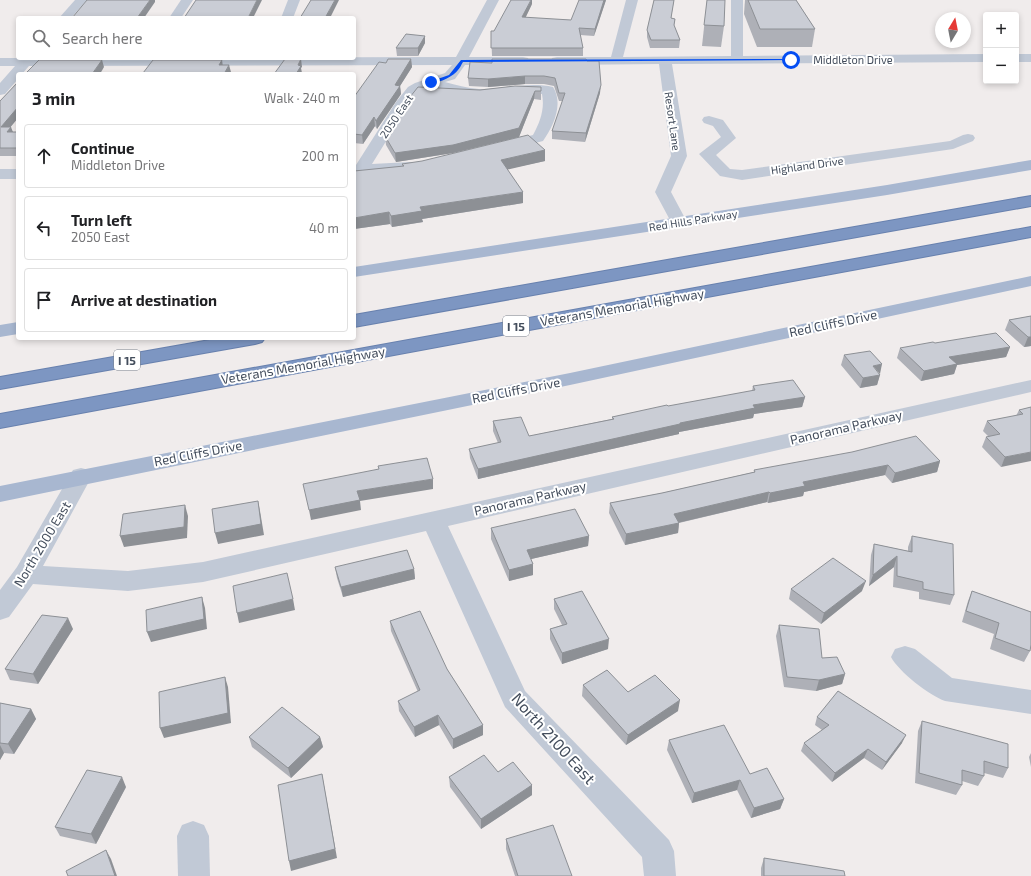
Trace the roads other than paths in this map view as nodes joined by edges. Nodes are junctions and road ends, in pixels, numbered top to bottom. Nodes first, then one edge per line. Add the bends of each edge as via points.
1 (81, 0) edge
2 (187, 0) edge
3 (294, 0) edge
4 (493, 0) edge
5 (632, 0) edge
6 (737, 0) edge
7 (67, 16) edge
8 (176, 16) edge
9 (288, 16) edge
10 (983, 58) edge
11 (1019, 58) edge
12 (1031, 58) edge
13 (27, 60) edge
14 (270, 60) edge
15 (356, 60) edge
16 (737, 60) junction
17 (461, 61) junction
18 (616, 61) junction
19 (665, 61) junction
20 (0, 62) edge
21 (17, 72) edge
22 (264, 72) edge
23 (16, 73) edge
24 (431, 82) junction
25 (0, 91) edge
26 (709, 120) dead end
27 (968, 138) dead end
28 (488, 150) edge
29 (1031, 165) edge
30 (422, 166) edge
31 (358, 169) edge
32 (0, 174) edge
33 (16, 174) edge
34 (1031, 201) edge
35 (679, 222) junction
36 (1031, 232) edge
37 (356, 272) edge
38 (1031, 281) edge
39 (356, 320) edge
40 (16, 328) edge
41 (0, 331) edge
42 (244, 340) edge
43 (0, 383) edge
44 (1031, 386) edge
45 (0, 421) edge
46 (81, 476) junction
47 (0, 494) edge
48 (433, 520) junction
49 (26, 574) junction
50 (0, 610) edge
51 (904, 657) dead end
52 (1031, 702) edge
53 (193, 836) dead end
54 (194, 876) edge
55 (660, 876) edge

1 - 7 street
2 - 8 street
3 - 9 street
4 - 17 street, 2050 East
5 - 18 street
6 - 16 street
10 - 16 street, Middleton Drive
11 - 12 street
13 - 20 street, Middleton Drive
13 - 21 street
14 - 22 street
15 - 17 street, Middleton Drive
16 - 19 street, Middleton Drive
17 - 18 street, Middleton Drive
17 - 24 street, 2050 East via 450,76
18 - 19 street, Middleton Drive
19 - 35 street, Resort Lane via 678,156 662,192
23 - 25 street
24 - 28 street via 480,93 515,89 548,90 552,109 538,138
24 - 31 street, 2050 East via 413,90
26 - 27 street, Highland Drive via 718,123 729,138 707,154 725,173 742,175 953,145
29 - 35 main road, Red Hills Parkway
30 - 31 street
32 - 33 street
34 - 39 highway
35 - 37 main road, Red Hills Parkway
36 - 45 highway, Veterans Memorial Highway / I 15
38 - 46 main road, Red Cliffs Drive via 570,379
40 - 41 main road
42 - 43 highway, I 15
44 - 48 street, Panorama Parkway
46 - 47 main road, Red Cliffs Drive
46 - 49 street, North 2000 East
48 - 49 street, Panorama Parkway via 203,572 128,581
48 - 55 street, North 2100 East via 515,699 658,851
49 - 50 street, North 2000 East
51 - 52 street via 945,689
53 - 54 street

